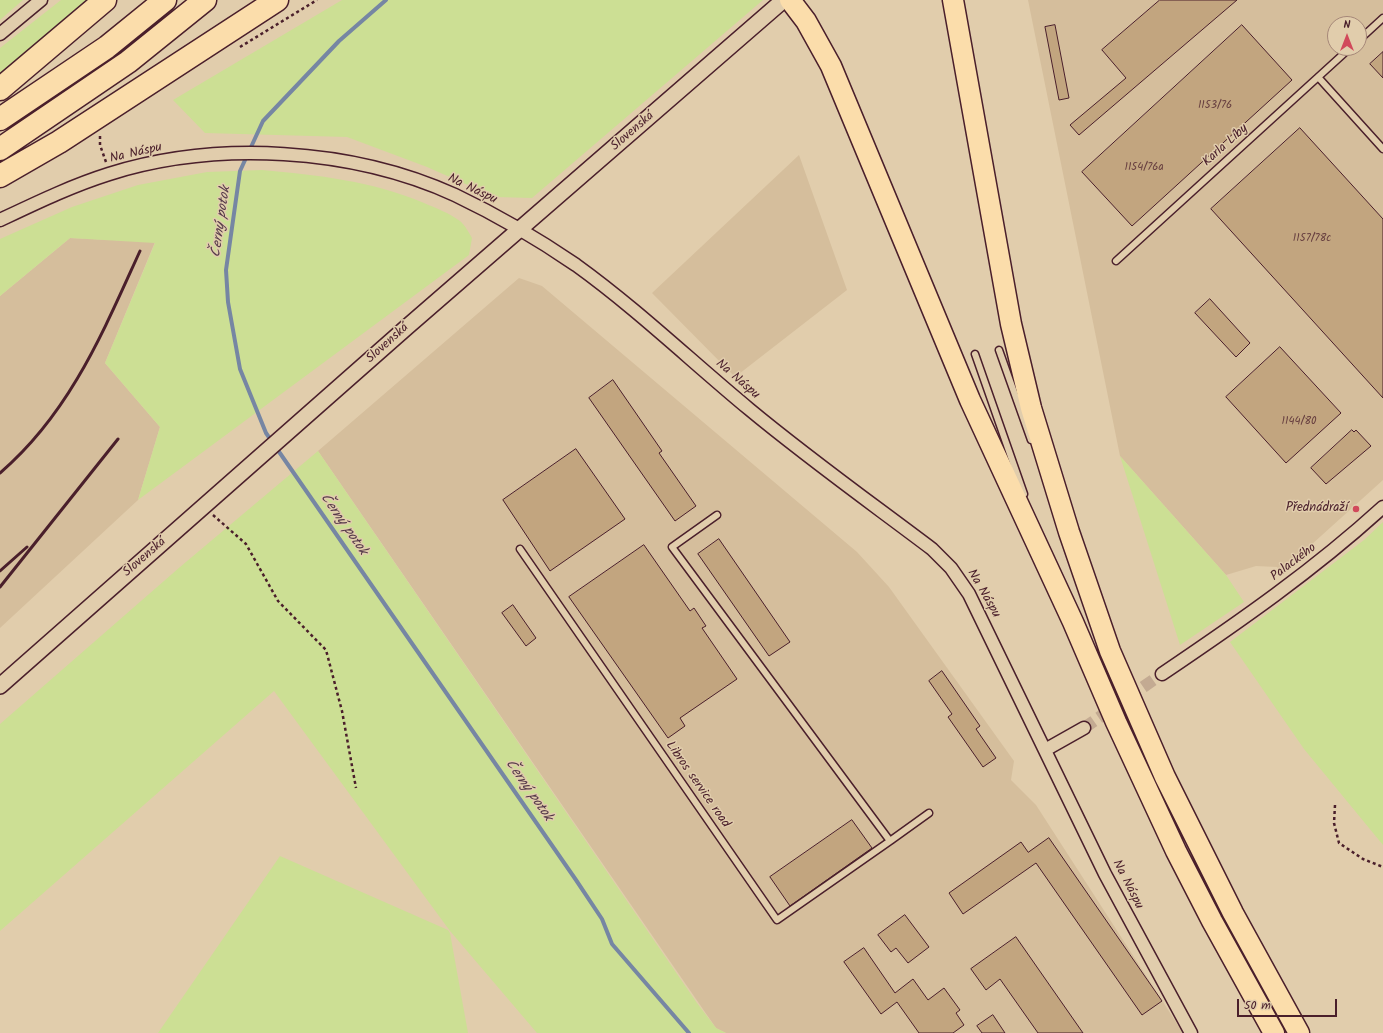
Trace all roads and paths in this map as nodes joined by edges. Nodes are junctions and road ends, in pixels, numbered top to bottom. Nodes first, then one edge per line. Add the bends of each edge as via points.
1 (41, 0) edge
2 (105, 0) edge
3 (165, 0) edge
4 (204, 0) edge
5 (277, 0) edge
6 (317, 0) edge
7 (953, 0) edge
8 (785, 2) edge
9 (1383, 18) edge
10 (1367, 33) edge
11 (0, 34) edge
12 (239, 47) dead end
13 (1341, 56) edge
14 (1318, 77) junction
15 (0, 89) edge
16 (0, 119) edge
17 (103, 131) dead end
18 (0, 148) edge
19 (1383, 149) edge
20 (109, 174) junction
21 (0, 176) edge
22 (0, 220) edge
23 (520, 230) junction
24 (1116, 261) dead end
25 (999, 350) dead end
26 (975, 354) dead end
27 (1033, 446) dead end
28 (1048, 490) dead end
29 (1025, 498) dead end
30 (204, 507) junction
31 (1383, 507) edge
32 (717, 514) dead end
33 (1037, 527) dead end
34 (520, 549) dead end
35 (1097, 615) junction
36 (1073, 622) junction
37 (1162, 674) tunnel mouth
38 (0, 686) edge
39 (1084, 728) tunnel mouth
40 (1045, 750) junction
41 (356, 788) dead end
42 (1335, 805) dead end
43 (929, 813) dead end
44 (890, 841) junction
45 (1383, 867) edge
46 (1191, 1033) edge
47 (1274, 1033) edge
48 (1299, 1033) edge

1 - 11 street
2 - 15 highway
3 - 16 highway via 107,47
4 - 18 highway via 128,62
5 - 21 highway via 72,133
6 - 12 path
7 - 35 highway via 1003,282 1022,372 1043,450
8 - 23 street, Slovenská
8 - 36 highway via 806,21 842,90 970,400
9 - 10 lane
13 - 14 lane, Karla Líby
14 - 19 lane
14 - 24 lane, Karla Líby
17 - 20 path via 100,145
20 - 22 street, Na Náspu via 60,192
20 - 23 street, Na Náspu via 164,162 214,155 292,155 351,163 403,177 456,196
23 - 30 street, Slovenská
23 - 40 street, Na Náspu via 576,266 623,301 749,410 932,549 969,594
25 - 27 lane
26 - 29 lane
28 - 35 lane
30 - 38 street, Slovenská
30 - 41 path via 246,544 278,601 326,650 342,711
31 - 37 street, Palackého via 1306,573
32 - 44 lane via 672,547
33 - 36 lane
34 - 44 lane, Libros service road via 777,920
35 - 48 highway via 1134,707 1178,804 1232,913
36 - 47 highway via 1176,851
39 - 40 street
40 - 46 street, Na Náspu via 1105,874
42 - 45 path via 1334,823 1339,843 1363,859
43 - 44 lane

